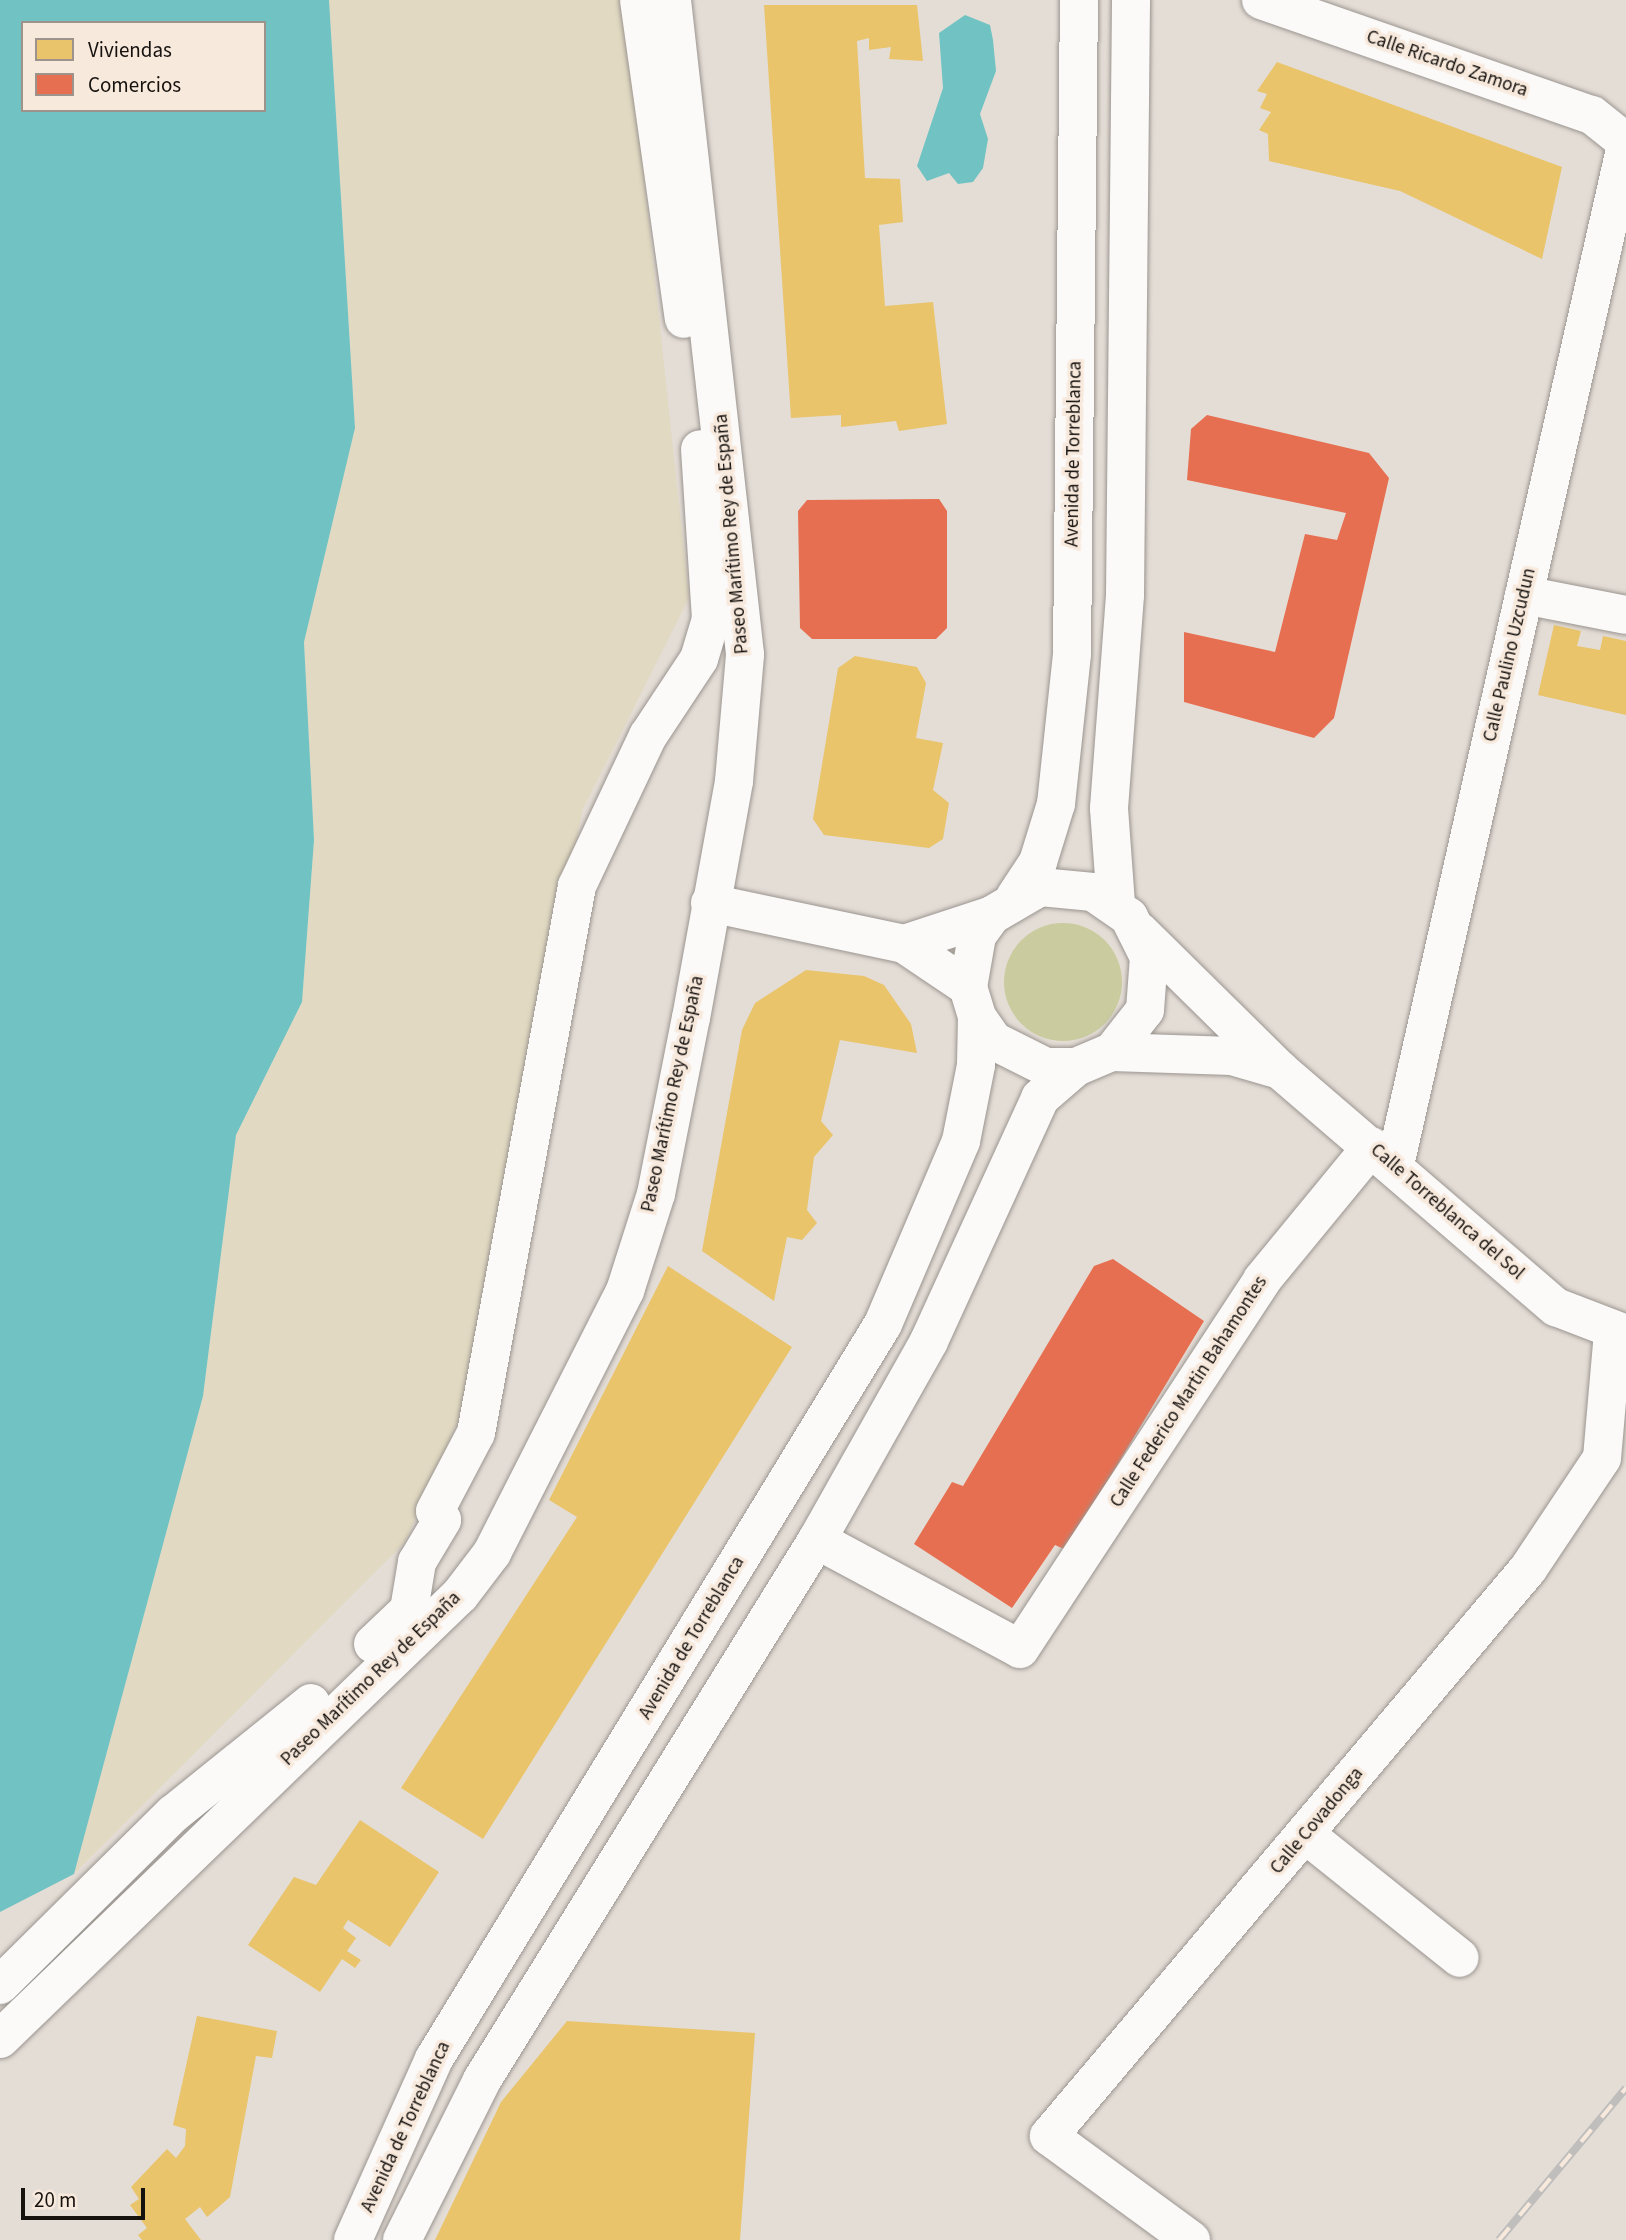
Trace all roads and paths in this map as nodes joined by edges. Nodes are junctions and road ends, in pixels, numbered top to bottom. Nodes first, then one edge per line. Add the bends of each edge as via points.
1 (639, 0) edge
2 (672, 0) edge
3 (1079, 0) edge
4 (1131, 0) edge
5 (1261, 0) edge
6 (1626, 143) edge
7 (1524, 595) junction
8 (1626, 615) edge
9 (710, 903) junction
10 (1004, 906) junction
11 (1127, 918) junction
12 (904, 944) junction
13 (973, 1002) junction
14 (1112, 1052) junction
15 (1076, 1067) junction
16 (1280, 1070) junction
17 (1383, 1155) junction
18 (1619, 1333) edge
19 (817, 1540) junction
20 (1305, 1835) junction
21 (1460, 1958) dead end
22 (0, 1985) edge
23 (0, 2039) edge
24 (353, 2240) edge
25 (401, 2240) edge
26 (1191, 2240) edge

1 - 22 street via 700,454 710,619 699,659 648,736 577,886 477,1433 435,1511 442,1520 417,1562 409,1610 295,1718 173,1814
2 - 9 street, Paseo Marítimo Rey de España via 745,654 734,781
3 - 10 street, Avenida de Torreblanca via 1072,654 1056,804 1038,862
4 - 11 street via 1125,595 1109,808
5 - 6 street, Calle Ricardo Zamora via 1592,115
6 - 7 street, Calle Paulino Uzcudun
7 - 8 street
7 - 17 street, Calle Paulino Uzcudun
9 - 12 street
9 - 23 street, Paseo Marítimo Rey de España via 656,1194 625,1291 492,1553 426,1629
10 - 11 street via 1067,886
10 - 12 street
10 - 13 street via 977,936
11 - 14 street via 1151,984 1138,1021
11 - 16 street, Calle Torreblanca del Sol
12 - 13 street
13 - 15 street via 1018,1058 1046,1068
13 - 24 street, Avenida de Torreblanca via 976,1065 961,1141 883,1324 434,2059
14 - 15 street
14 - 16 street, Calle Torreblanca del Sol via 1232,1056
15 - 19 street via 1040,1098 929,1341
16 - 17 street, Calle Torreblanca del Sol
17 - 18 street, Calle Torreblanca del Sol via 1556,1307
17 - 19 street, Calle Federico Martin Bahamontes via 1262,1280 1020,1649
18 - 20 street, Calle Covadonga via 1602,1458 1528,1569
19 - 25 street via 482,2080
20 - 21 street
20 - 26 street, Calle Covadonga via 1049,2136

